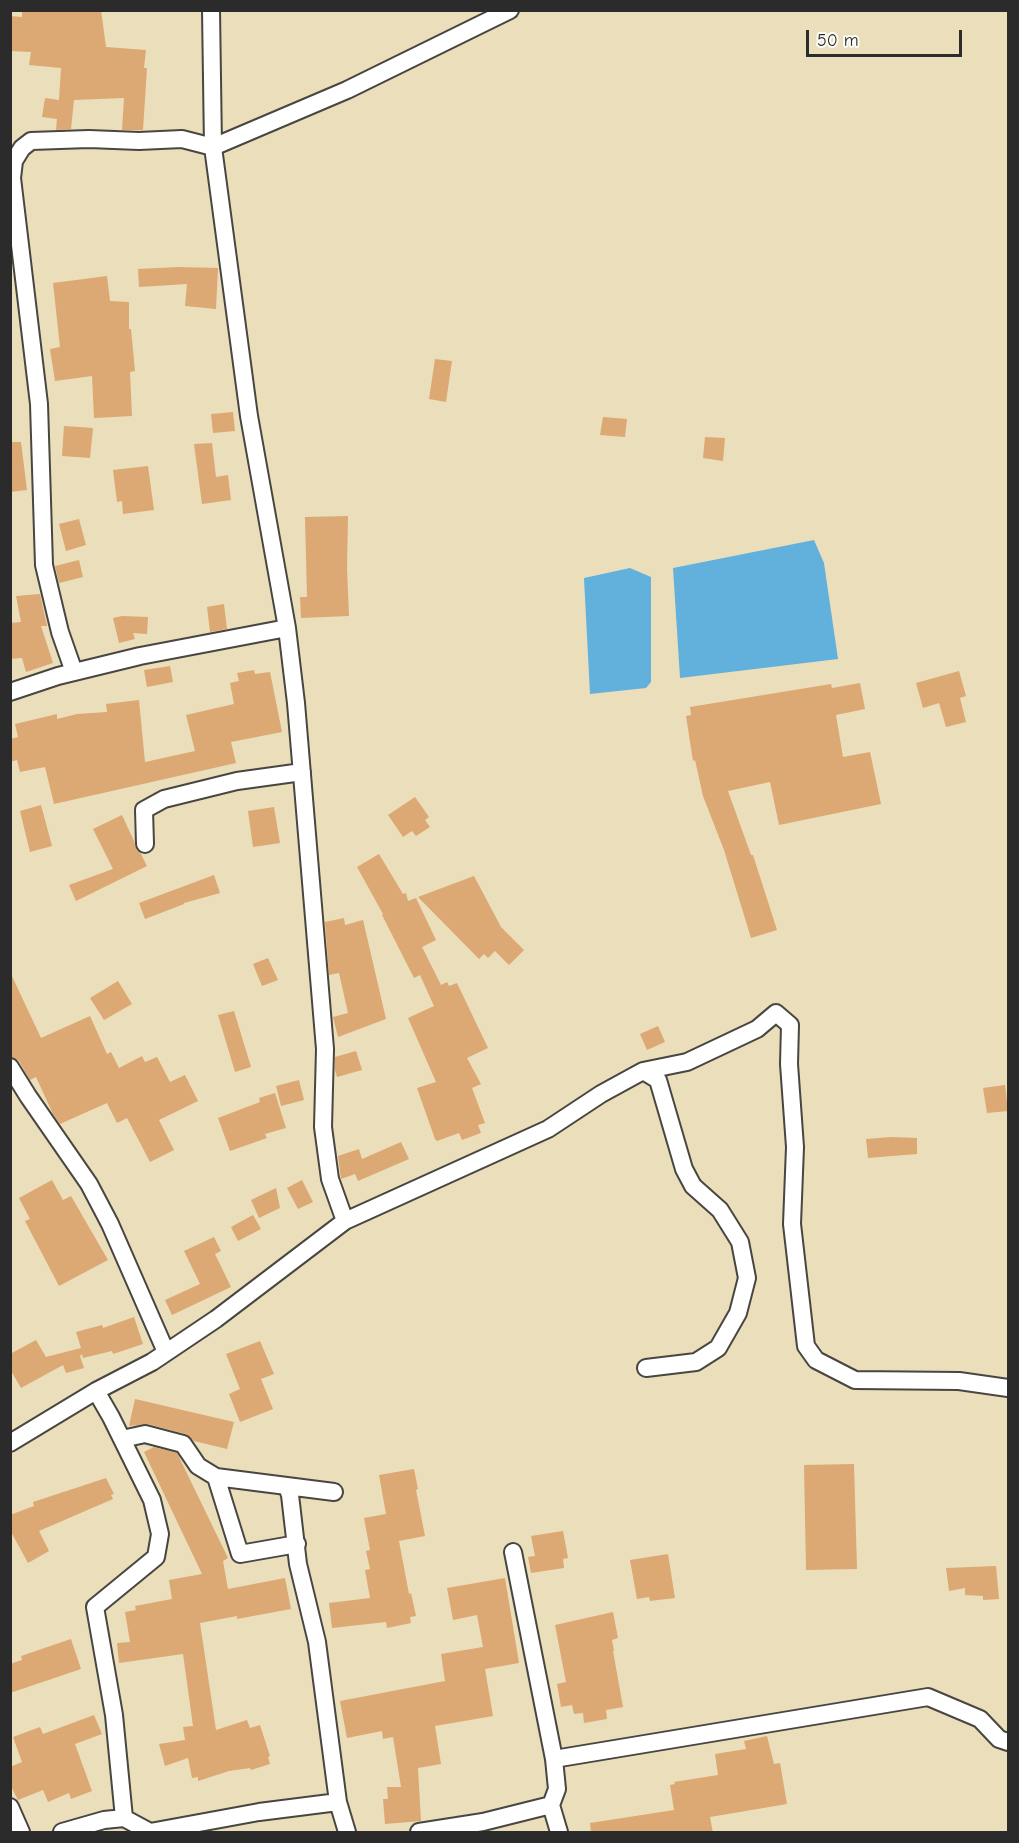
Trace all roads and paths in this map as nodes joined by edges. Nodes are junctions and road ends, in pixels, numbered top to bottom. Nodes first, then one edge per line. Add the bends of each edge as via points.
1 (211, 10) edge
2 (510, 10) edge
3 (213, 147) junction
4 (286, 628) junction
5 (74, 672) junction
6 (10, 692) edge
7 (302, 772) junction
8 (145, 844) dead end
9 (10, 1066) edge
10 (643, 1071) junction
11 (345, 1221) junction
12 (166, 1352) junction
13 (646, 1368) dead end
14 (1008, 1388) edge
15 (96, 1391) junction
16 (122, 1439) junction
17 (10, 1443) edge
18 (216, 1478) junction
19 (286, 1486) junction
20 (334, 1492) dead end
21 (297, 1544) junction
22 (513, 1552) dead end
23 (1008, 1742) edge
24 (554, 1759) junction
25 (338, 1802) junction
26 (551, 1805) junction
27 (10, 1807) edge
28 (126, 1825) edge
29 (21, 1833) edge
30 (62, 1833) edge
31 (347, 1833) edge
32 (419, 1833) edge
33 (560, 1833) edge

1 - 3 street
2 - 3 street via 347,90
3 - 4 street via 249,416
3 - 5 street via 182,139 51,139 31,141 14,161 12,178 39,404 44,565
4 - 5 street
4 - 7 street
5 - 6 street
7 - 8 street via 237,781 164,799 144,810
7 - 11 street via 325,1050 323,1127 330,1179
9 - 12 street via 89,1184
10 - 11 street via 548,1129
10 - 13 street via 658,1080 684,1169 693,1186 720,1210 740,1242 747,1278 738,1313 718,1348 696,1362
10 - 14 street via 687,1062 757,1029 776,1013 790,1025 795,1147 792,1224 806,1346 816,1360 855,1380 959,1381
11 - 12 street via 216,1320
12 - 15 street
15 - 16 street
15 - 17 street
16 - 18 street via 145,1434 183,1444 198,1466
16 - 28 street via 152,1500 160,1534 156,1557 95,1607 114,1716
18 - 19 street
18 - 21 street via 240,1554
19 - 20 street
19 - 21 street
21 - 25 street via 317,1642
22 - 24 street
23 - 24 street via 999,1739 980,1719 928,1697
24 - 26 street via 557,1789
25 - 28 street via 150,1833
25 - 31 street
26 - 32 street
26 - 33 street
27 - 29 street
28 - 30 street via 104,1820

